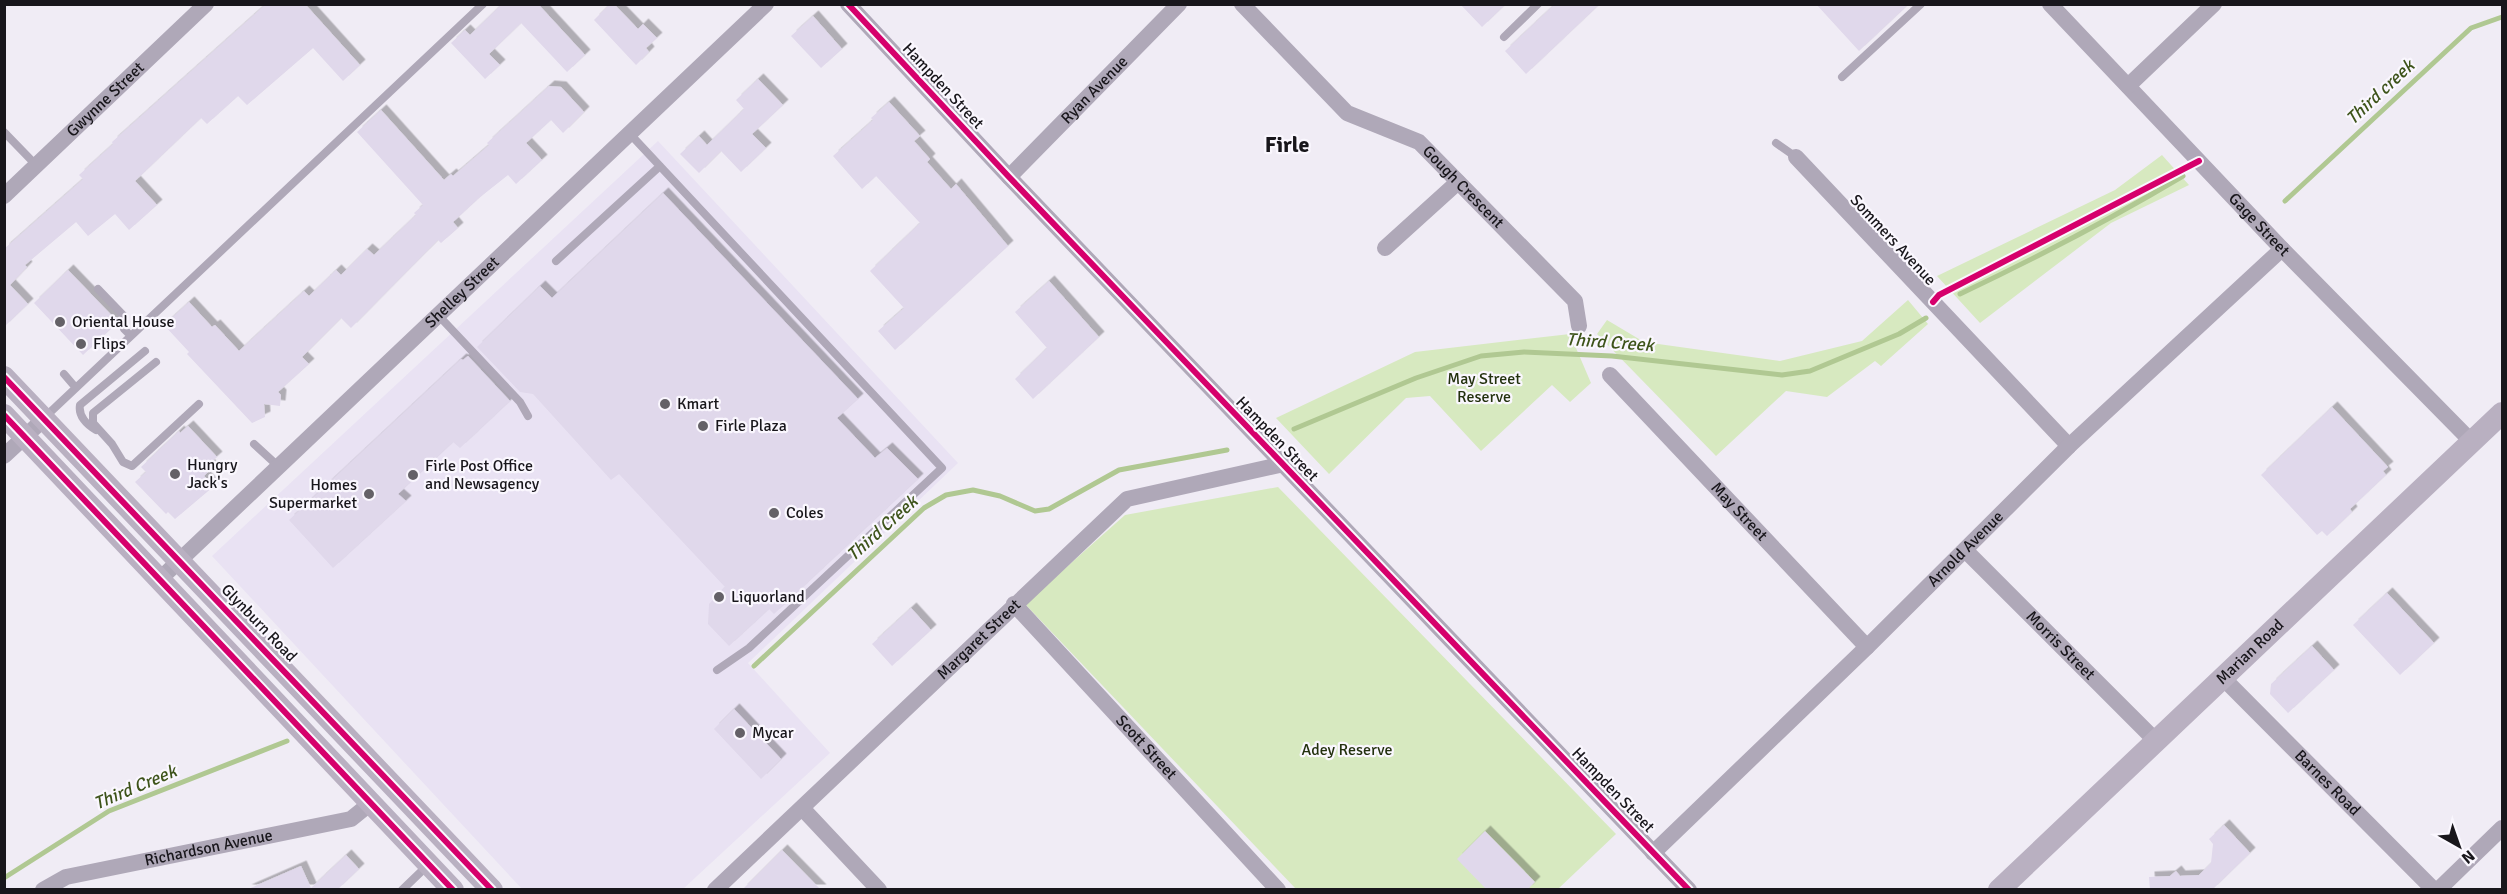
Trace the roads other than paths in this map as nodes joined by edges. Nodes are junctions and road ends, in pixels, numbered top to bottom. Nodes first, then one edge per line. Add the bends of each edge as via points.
1 (206, 4) edge
2 (483, 4) edge
3 (766, 4) edge
4 (848, 4) edge
5 (1179, 4) edge
6 (1242, 4) edge
7 (1538, 4) edge
8 (1921, 4) edge
9 (2050, 4) edge
10 (2214, 4) edge
11 (1504, 37) dead end
12 (1842, 77) dead end
13 (2128, 86) junction
14 (4, 132) edge
15 (630, 134) junction
16 (1776, 142) dead end
17 (1796, 157) joint
18 (36, 165) junction
19 (660, 166) junction
20 (1009, 177) junction
21 (1458, 182) junction
22 (4, 196) edge
23 (1385, 248) dead end
24 (2282, 249) junction
25 (556, 261) dead end
26 (98, 289) dead end
27 (438, 315) junction
28 (1579, 326) dead end
29 (131, 336) junction
30 (145, 351) dead end
31 (156, 362) dead end
32 (64, 374) dead end
33 (1610, 375) dead end
34 (4, 377) edge
35 (76, 388) junction
36 (199, 404) dead end
37 (2502, 413) edge
38 (4, 415) edge
39 (528, 416) dead end
40 (44, 419) junction
41 (25, 437) junction
42 (106, 437) junction
43 (2472, 441) junction
44 (254, 444) dead end
45 (2069, 446) junction
46 (4, 456) edge
47 (1284, 464) junction
48 (278, 466) junction
49 (1965, 550) junction
50 (180, 560) junction
51 (159, 580) junction
52 (1014, 604) junction
53 (1867, 647) junction
54 (717, 670) dead end
55 (2223, 678) junction
56 (2156, 741) junction
57 (372, 802) junction
58 (802, 808) junction
59 (2502, 828) edge
60 (1653, 853) junction
61 (429, 865) junction
62 (43, 890) edge
63 (402, 890) edge
64 (453, 890) edge
65 (492, 890) edge
66 (715, 890) edge
67 (879, 890) edge
68 (1278, 890) edge
69 (1689, 890) edge
70 (1999, 890) edge
71 (2436, 890) edge

1 - 18 street, Gwynne Street
2 - 29 lane
3 - 15 street, Shelley Street
4 - 20 street, Hampden Street
5 - 20 street, Ryan Avenue
6 - 21 street, Gough Crescent via 1347,113 1419,142
7 - 11 lane
8 - 12 lane
9 - 13 street, Gage Street
10 - 13 street
13 - 24 street, Gage Street
14 - 18 lane
15 - 19 lane
15 - 27 street, Shelley Street
16 - 17 lane
17 - 45 street, Sommers Avenue
18 - 22 street, Gwynne Street
19 - 25 lane
19 - 54 lane via 942,468 749,648
20 - 47 street, Hampden Street
21 - 23 street
21 - 28 street, Gough Crescent via 1575,301
24 - 43 street, Gage Street
24 - 45 street, Arnold Avenue
26 - 29 lane via 124,316 124,329
27 - 39 lane via 520,402
27 - 48 street, Shelley Street
29 - 35 lane
30 - 42 lane via 80,405 84,420
31 - 42 lane via 94,410 93,423
32 - 35 lane
33 - 53 street, May Street
34 - 40 main road, Glynburn Road
35 - 40 lane
36 - 42 lane via 132,466 123,462
37 - 43 main road, Marian Road
38 - 41 main road
40 - 41 street
40 - 50 main road, Glynburn Road
41 - 46 street
41 - 51 main road
43 - 55 main road, Marian Road
44 - 48 lane
45 - 49 street, Arnold Avenue
47 - 52 street, Margaret Street via 1127,499
47 - 60 street, Hampden Street
48 - 50 street, Shelley Street
49 - 53 street, Arnold Avenue
49 - 56 street, Morris Street
50 - 51 street, Shelley Street
50 - 65 main road, Glynburn Road
51 - 57 main road
52 - 58 street, Margaret Street
52 - 68 street, Scott Street
53 - 60 street, Arnold Avenue
55 - 56 main road, Marian Road
55 - 71 street, Barnes Road
56 - 70 main road, Marian Road
57 - 61 main road
57 - 62 street, Richardson Avenue via 351,819 66,877
58 - 66 street, Margaret Street
58 - 67 street
59 - 71 street
60 - 69 street, Hampden Street
61 - 63 lane
61 - 64 main road

